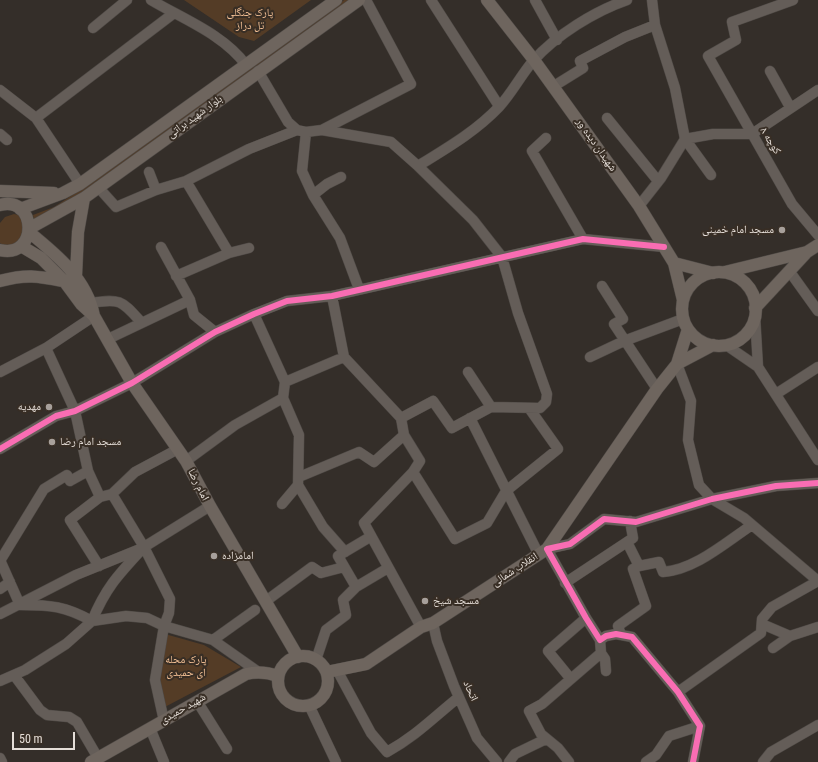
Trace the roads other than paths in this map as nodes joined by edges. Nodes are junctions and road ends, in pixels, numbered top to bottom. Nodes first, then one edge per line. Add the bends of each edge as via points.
1 (127, 0) edge
2 (151, 0) edge
3 (336, 0) edge
4 (358, 0) edge
5 (366, 0) edge
6 (431, 0) edge
7 (487, 0) edge
8 (535, 0) edge
9 (652, 0) edge
10 (793, 0) edge
11 (622, 1) edge
12 (174, 13) junction
13 (655, 25) junction
14 (94, 28) dead end
15 (557, 40) junction
16 (534, 60) junction
17 (246, 65) junction
18 (258, 71) junction
19 (770, 71) dead end
20 (554, 86) junction
21 (0, 90) edge
22 (818, 90) edge
23 (499, 106) junction
24 (790, 107) junction
25 (36, 118) junction
26 (607, 118) dead end
27 (322, 130) junction
28 (301, 131) junction
29 (752, 134) junction
30 (546, 138) dead end
31 (685, 139) junction
32 (418, 166) junction
33 (149, 172) dead end
34 (710, 175) dead end
35 (341, 177) dead end
36 (186, 180) junction
37 (658, 181) junction
38 (80, 184) junction
39 (98, 187) junction
40 (156, 190) junction
41 (0, 191) edge
42 (63, 193) junction
43 (313, 195) junction
44 (84, 198) junction
45 (0, 205) edge
46 (639, 206) junction
47 (20, 209) junction
48 (29, 230) junction
49 (818, 235) edge
50 (583, 239) junction
51 (818, 245) edge
52 (21, 246) junction
53 (161, 247) dead end
54 (664, 247) junction
55 (248, 248) dead end
56 (1, 251) edge
57 (807, 252) junction
58 (228, 253) junction
59 (502, 257) junction
60 (674, 263) junction
61 (790, 272) junction
62 (718, 273) junction
63 (76, 276) junction
64 (176, 276) junction
65 (0, 281) edge
66 (64, 281) junction
67 (602, 286) dead end
68 (359, 289) junction
69 (332, 296) junction
70 (190, 300) junction
71 (683, 300) junction
72 (91, 303) junction
73 (818, 311) edge
74 (755, 312) junction
75 (254, 314) junction
76 (94, 316) junction
77 (141, 322) junction
78 (686, 324) junction
79 (215, 332) junction
80 (108, 339) junction
81 (624, 341) junction
82 (713, 345) junction
83 (726, 345) junction
84 (46, 348) junction
85 (344, 357) junction
86 (590, 357) dead end
87 (677, 364) junction
88 (758, 367) junction
89 (818, 367) edge
90 (0, 372) edge
91 (468, 372) dead end
92 (285, 382) junction
93 (132, 383) junction
94 (657, 389) junction
95 (776, 394) junction
96 (283, 398) junction
97 (491, 406) junction
98 (529, 408) junction
99 (75, 411) junction
100 (401, 418) junction
101 (470, 418) junction
102 (404, 435) junction
103 (0, 449) edge
104 (178, 449) junction
105 (818, 460) edge
106 (186, 461) junction
107 (88, 472) junction
108 (413, 472) junction
109 (299, 481) junction
110 (818, 483) edge
111 (506, 491) junction
112 (112, 494) junction
113 (100, 497) junction
114 (712, 499) junction
115 (282, 504) dead end
116 (210, 506) junction
117 (630, 521) junction
118 (752, 525) junction
119 (370, 537) junction
120 (627, 542) junction
121 (144, 547) junction
122 (345, 552) junction
123 (543, 552) junction
124 (0, 560) edge
125 (99, 566) junction
126 (638, 566) junction
127 (344, 567) junction
128 (388, 568) junction
129 (818, 581) edge
130 (10, 582) junction
131 (565, 583) junction
132 (356, 587) junction
133 (0, 589) edge
134 (266, 601) junction
135 (20, 605) junction
136 (255, 610) dead end
137 (0, 614) edge
138 (586, 618) junction
139 (92, 621) junction
140 (433, 623) junction
141 (762, 624) junction
142 (164, 626) junction
143 (421, 627) junction
144 (818, 627) edge
145 (622, 635) junction
146 (790, 636) junction
147 (213, 640) junction
148 (600, 640) junction
149 (773, 648) dead end
150 (600, 653) junction
151 (298, 657) junction
152 (316, 660) junction
153 (332, 671) junction
154 (606, 671) dead end
155 (257, 672) junction
156 (14, 675) junction
157 (278, 676) junction
158 (570, 678) junction
159 (0, 682) edge
160 (678, 692) junction
161 (459, 697) junction
162 (197, 701) junction
163 (309, 706) junction
164 (164, 721) junction
165 (818, 725) edge
166 (700, 726) junction
167 (150, 728) junction
168 (546, 738) junction
169 (227, 749) dead end
170 (330, 751) junction
171 (0, 758) edge
172 (95, 760) edge
173 (2, 762) edge
174 (164, 762) edge
175 (325, 762) edge
176 (336, 762) edge
177 (497, 762) edge
178 (509, 762) edge
179 (568, 762) edge
180 (646, 762) edge
181 (693, 762) edge
182 (763, 762) edge

1 - 14 street
2 - 12 street
3 - 17 main road, بلوار شهید براتی
4 - 18 main road, بلوار شهید براتی
5 - 27 street via 411,84
6 - 23 street
7 - 16 main road, شهیدان دیده ور
8 - 15 street
9 - 13 street
10 - 29 street, کوچه ۸ via 732,22 736,40 708,56
11 - 15 street via 592,14
12 - 17 street via 235,51
12 - 25 street
13 - 20 street via 625,37 580,61 583,68
13 - 31 street via 675,88
15 - 16 street
16 - 20 main road, شهیدان دیده ور
16 - 23 street
17 - 38 main road, بلوار شهید براتی
18 - 28 street via 288,122
18 - 39 main road, بلوار شهید براتی
19 - 24 street
20 - 46 main road, شهیدان دیده ور
21 - 25 street
22 - 24 street
23 - 32 street via 473,132
24 - 29 street
25 - 38 street
26 - 37 street
27 - 28 street
27 - 32 street via 391,142
28 - 36 street via 249,149
28 - 43 street via 302,170
29 - 31 street via 713,134
29 - 49 street, کوچه ۸ via 792,204
30 - 50 street via 532,151
31 - 34 street
31 - 37 street
32 - 59 street via 473,220
33 - 40 street
35 - 43 street
36 - 40 street
36 - 58 street
37 - 46 street
38 - 42 main road, بلوار شهید براتی
39 - 40 street via 116,207
39 - 44 main road, بلوار شهید براتی
41 - 42 main road
42 - 47 main road, بلوار شهید براتی
43 - 68 street via 340,238
44 - 48 main road, بلوار شهید براتی
44 - 63 main road via 78,232
45 - 47 main road via 10,204
46 - 54 main road, شهیدان دیده ور
47 - 48 main road via 26,216
48 - 52 main road
48 - 63 main road, امام رضا
50 - 54 street
50 - 59 street
51 - 57 main road
52 - 56 main road
52 - 66 main road, امام رضا via 42,258
53 - 64 street
54 - 60 main road, شهیدان دیده ور
55 - 58 street
57 - 61 main road
57 - 62 main road
58 - 64 street
59 - 68 street
59 - 98 street via 518,313 547,394 546,402 540,408
60 - 62 main road
60 - 71 main road, شهیدان دیده ور
61 - 73 street
61 - 74 main road via 771,290
62 - 71 main road via 703,276 694,282
62 - 74 main road via 734,275 742,281 754,298
63 - 72 main road, امام رضا
64 - 70 street
65 - 66 main road via 32,275
66 - 76 main road, امام رضا via 81,304
67 - 81 street via 623,319 614,324
68 - 69 street
69 - 75 street via 287,302
69 - 85 street
70 - 77 street
70 - 79 street via 194,316
71 - 78 main road
72 - 76 main road, امام رضا
72 - 77 street via 110,300 121,302
74 - 83 main road via 751,326 745,334
74 - 88 street
75 - 79 street
75 - 92 street
76 - 80 main road, امام رضا
76 - 84 street
77 - 80 street
78 - 81 street
78 - 82 main road via 695,337
78 - 87 main road
79 - 93 street
80 - 93 main road, امام رضا
81 - 86 street
81 - 94 street
82 - 83 main road
82 - 87 main road
83 - 88 street
84 - 90 street
84 - 99 street
85 - 92 street
85 - 100 street
87 - 94 main road, انقلاب شمالی
87 - 114 street via 691,401 688,440 699,485
88 - 95 street
89 - 95 street
91 - 97 street
92 - 96 street
93 - 99 street
93 - 104 main road, امام رضا
94 - 123 main road, انقلاب شمالی
95 - 105 street
96 - 106 street via 235,424
96 - 109 street via 299,435
97 - 98 street
97 - 101 street
98 - 111 street via 558,449
99 - 103 street via 56,416
99 - 107 street
100 - 101 street via 434,401 452,428
100 - 102 street
101 - 111 street
102 - 108 street via 420,461
102 - 109 street via 374,462 359,452
104 - 106 main road, امام رضا
104 - 112 street via 135,472
106 - 116 main road, امام رضا
107 - 113 street
107 - 124 street via 70,481 67,475 44,489
108 - 111 street via 455,539 487,523
108 - 119 street via 364,523
109 - 115 street
109 - 122 street via 323,527
110 - 114 street via 776,486
111 - 123 street
112 - 113 street
112 - 121 street
113 - 125 street via 70,520
114 - 117 street via 636,522
114 - 118 street
116 - 121 street
116 - 134 main road, امام رضا
117 - 120 street via 633,538
117 - 123 street via 604,519 570,544
118 - 126 street via 698,560 678,569 663,572 658,562
118 - 129 street
119 - 122 street
119 - 128 street
120 - 126 street
120 - 131 street
121 - 125 street
121 - 139 street via 116,577 101,598
121 - 142 street via 170,599 169,613
122 - 127 street via 338,556
123 - 131 street
123 - 140 main road, انقلاب شمالی
124 - 130 street
125 - 135 street via 76,575
126 - 145 street via 633,569 646,606 618,626
127 - 132 street
127 - 134 street via 321,573 312,567
128 - 132 street
128 - 143 street
129 - 141 street via 772,608 762,619
130 - 133 street
130 - 135 street
131 - 138 street
132 - 152 street via 343,600 346,615 326,630
134 - 151 main road, امام رضا
135 - 137 street
135 - 139 street via 48,605 74,611
136 - 147 street
138 - 148 street
138 - 158 street via 548,651
139 - 142 street via 126,616 147,618
139 - 156 street via 66,644
140 - 143 main road, انقلاب شمالی
140 - 161 street, اتحاد via 437,642
141 - 146 street
141 - 160 street via 761,633
142 - 147 street
142 - 164 street via 155,680
143 - 153 main road, انقلاب شمالی via 366,664
144 - 146 street
145 - 148 street via 606,636
145 - 160 street via 632,637
146 - 149 street
147 - 155 street
148 - 150 street
150 - 154 street
150 - 158 street
151 - 152 main road via 306,656
151 - 157 main road via 286,663
152 - 153 main road
153 - 161 street via 371,732 388,752 422,730
153 - 163 main road via 326,692 321,699
155 - 157 main road, شهید حمیدی
155 - 162 main road, شهید حمیدی via 246,674
156 - 159 street
156 - 172 street via 40,710 47,715 69,718 77,722
157 - 163 main road via 284,698 298,706
158 - 168 street via 542,704 528,711
160 - 166 street
161 - 177 street, اتحاد via 477,738
162 - 164 main road, شهید حمیدی
162 - 169 street
163 - 170 street
164 - 167 main road, شهید حمیدی
165 - 182 street via 771,752
166 - 180 street via 669,736 656,755
166 - 181 street
167 - 172 main road, شهید حمیدی
167 - 174 street
168 - 178 street via 515,754
168 - 179 street via 558,748
170 - 175 street
170 - 176 street
171 - 173 street

